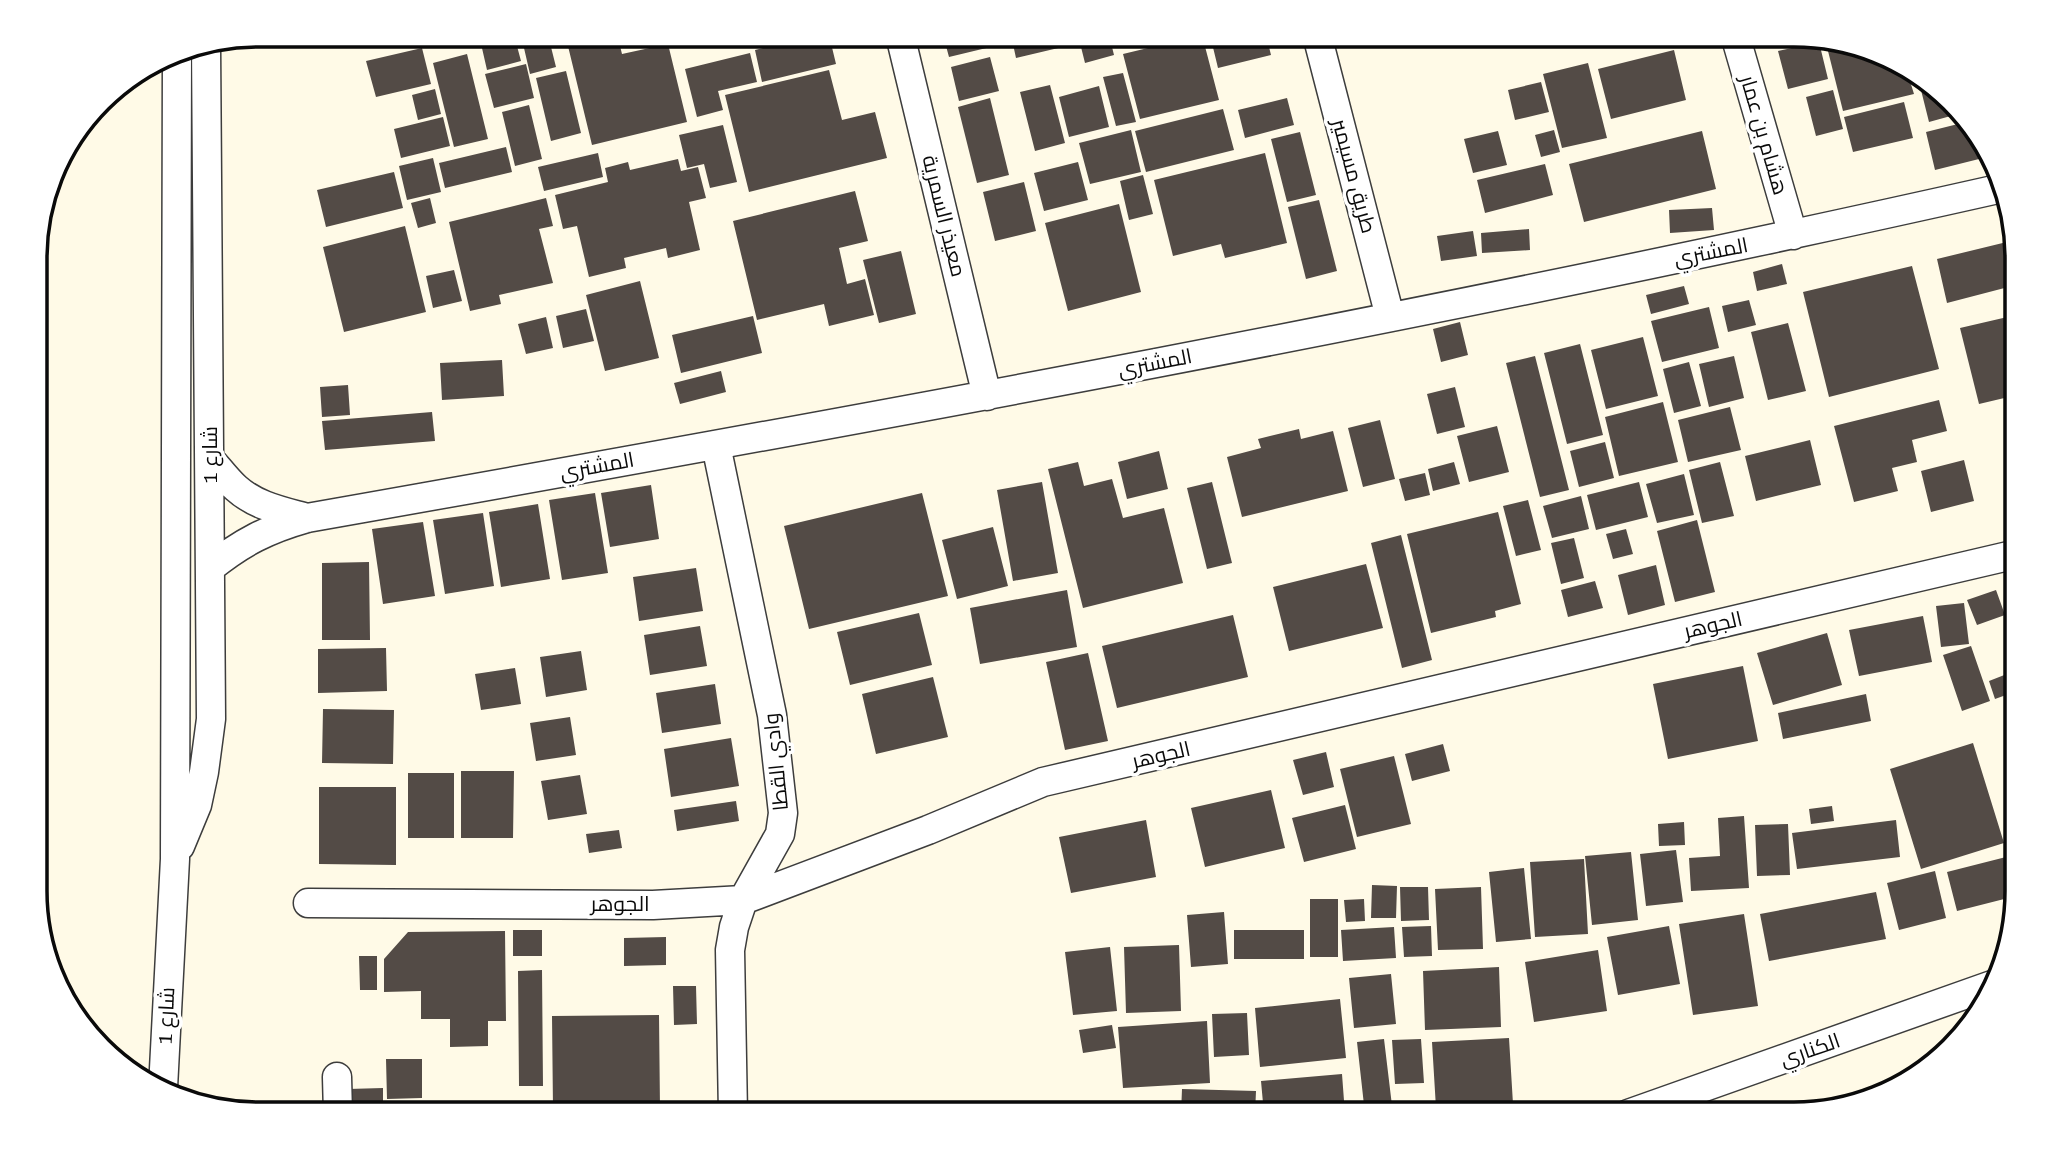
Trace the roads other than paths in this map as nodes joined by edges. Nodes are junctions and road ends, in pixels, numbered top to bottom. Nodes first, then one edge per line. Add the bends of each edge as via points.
1 (903, 47) edge
2 (1320, 47) edge
3 (1738, 47) edge
4 (206, 54) edge
5 (177, 64) edge
6 (1994, 190) edge
7 (1793, 235) junction
8 (1390, 317) junction
9 (987, 396) junction
10 (716, 446) junction
11 (210, 459) junction
12 (307, 517) junction
13 (2004, 557) edge
14 (210, 568) junction
15 (175, 859) junction
16 (743, 900) junction
17 (308, 903) dead end
18 (1980, 989) edge
19 (337, 1077) dead end
20 (163, 1079) edge
21 (1664, 1101) edge
22 (338, 1102) edge
23 (733, 1102) edge

1 - 9 street, معيذر السمرية
2 - 8 street, طريق مسيمير
3 - 7 street, هشام بن عمار
4 - 11 street, شارع 1
5 - 15 street, شارع 1
6 - 7 street, المشتري
7 - 8 street, المشتري
8 - 9 street, المشتري
9 - 10 street, المشتري
10 - 12 street, المشتري
10 - 16 street, وادي القطا via 772,715 783,813 780,834
11 - 12 street, المشتري via 251,499
11 - 14 street, شارع 1
12 - 14 street, المشتري via 255,536
13 - 16 street, الجوهر via 1043,782
14 - 15 street, شارع 1 via 211,719 197,805
15 - 20 street, شارع 1
16 - 17 street, الجوهر via 653,905
16 - 23 street, وادي القطا via 730,950
18 - 21 street, الكناري
19 - 22 street

